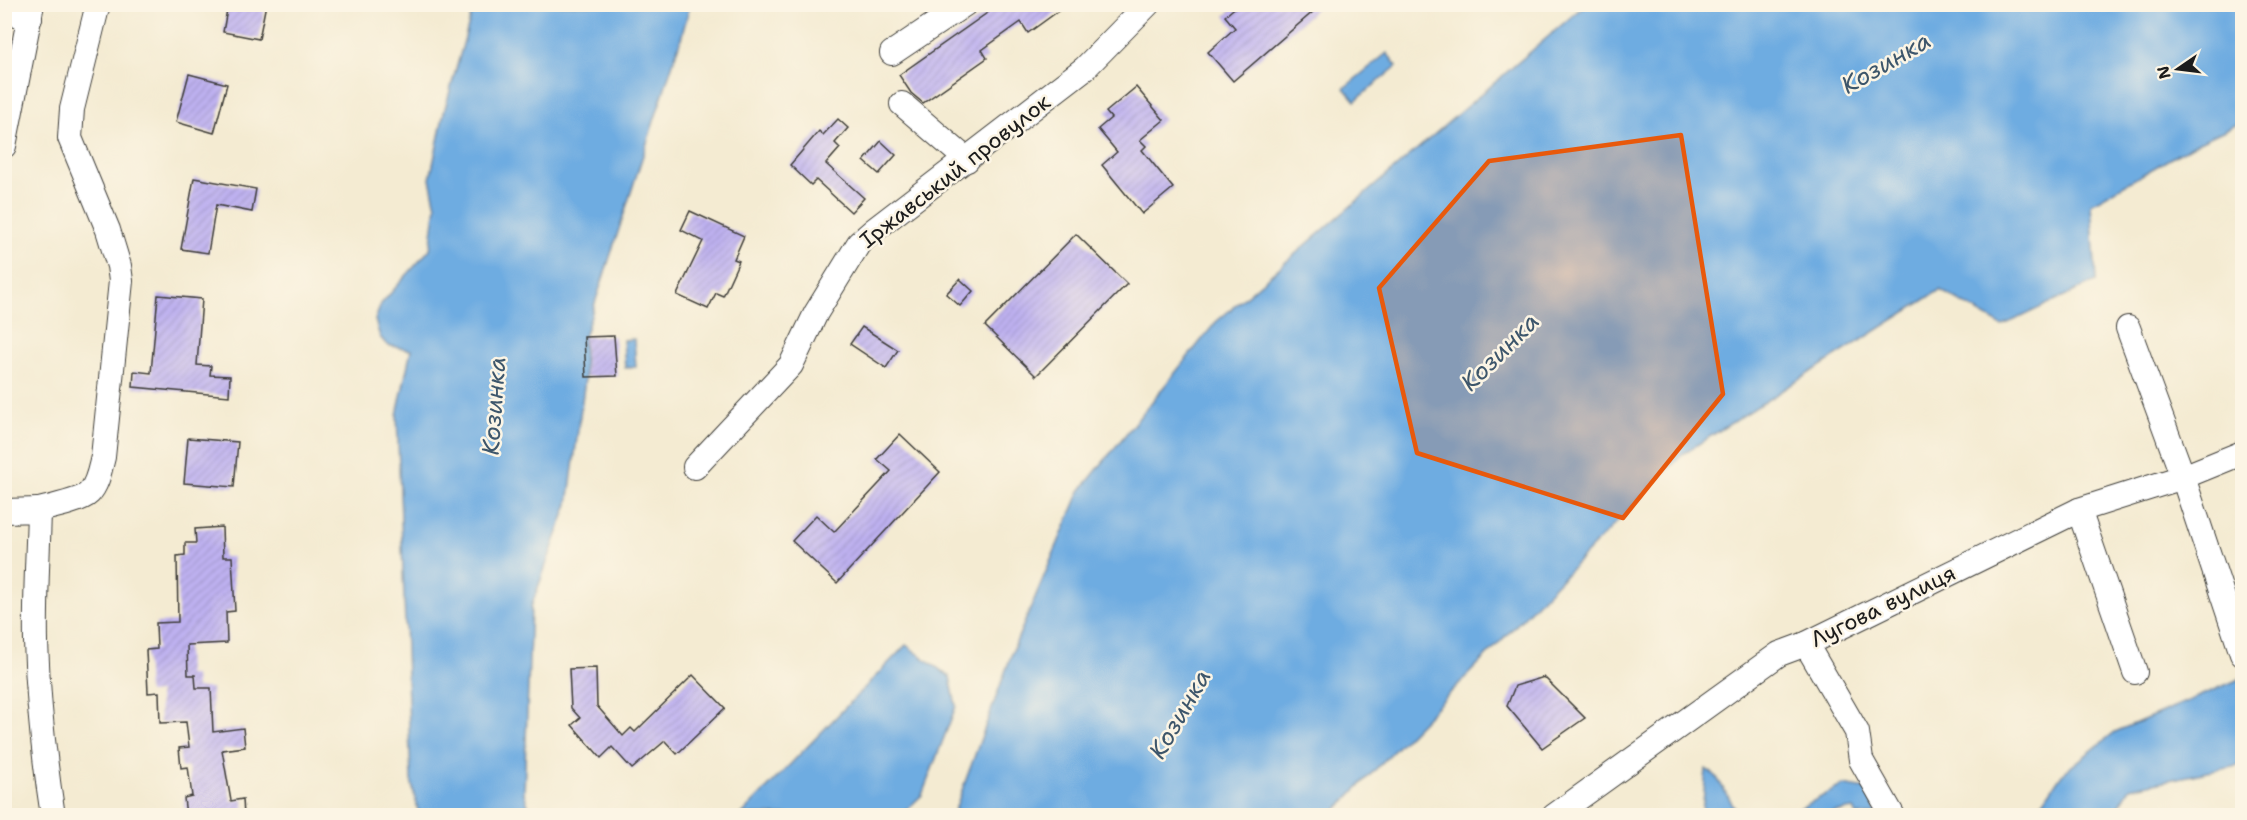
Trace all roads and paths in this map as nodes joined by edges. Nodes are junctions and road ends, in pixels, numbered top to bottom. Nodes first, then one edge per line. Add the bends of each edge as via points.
1 (98, 4) edge
2 (965, 4) edge
3 (1148, 4) edge
4 (4, 11) edge
5 (31, 11) edge
6 (892, 53) dead end
7 (902, 104) dead end
8 (4, 146) edge
9 (967, 160) junction
10 (2128, 328) dead end
11 (2242, 453) edge
12 (695, 467) dead end
13 (2183, 477) junction
14 (4, 510) edge
15 (39, 510) junction
16 (2079, 510) junction
17 (1806, 644) junction
18 (2242, 654) edge
19 (2135, 672) dead end
20 (53, 816) edge
21 (1554, 816) edge
22 (1893, 816) edge

1 - 15 street via 72,109 70,138 108,230 121,281 103,457 97,480 88,494
2 - 6 street
3 - 9 street, Іржавський провулок via 1085,68
4 - 5 street
5 - 8 street
7 - 9 street
9 - 12 street, Іржавський провулок via 859,243 816,312 790,365
10 - 13 street
11 - 13 street, Лугова вулиця
13 - 16 street, Лугова вулиця
13 - 18 street
14 - 15 street
15 - 20 street via 36,640 40,726
16 - 17 street, Лугова вулиця
16 - 19 street
17 - 21 street, Лугова вулиця via 1779,654
17 - 22 street via 1857,732 1861,760

